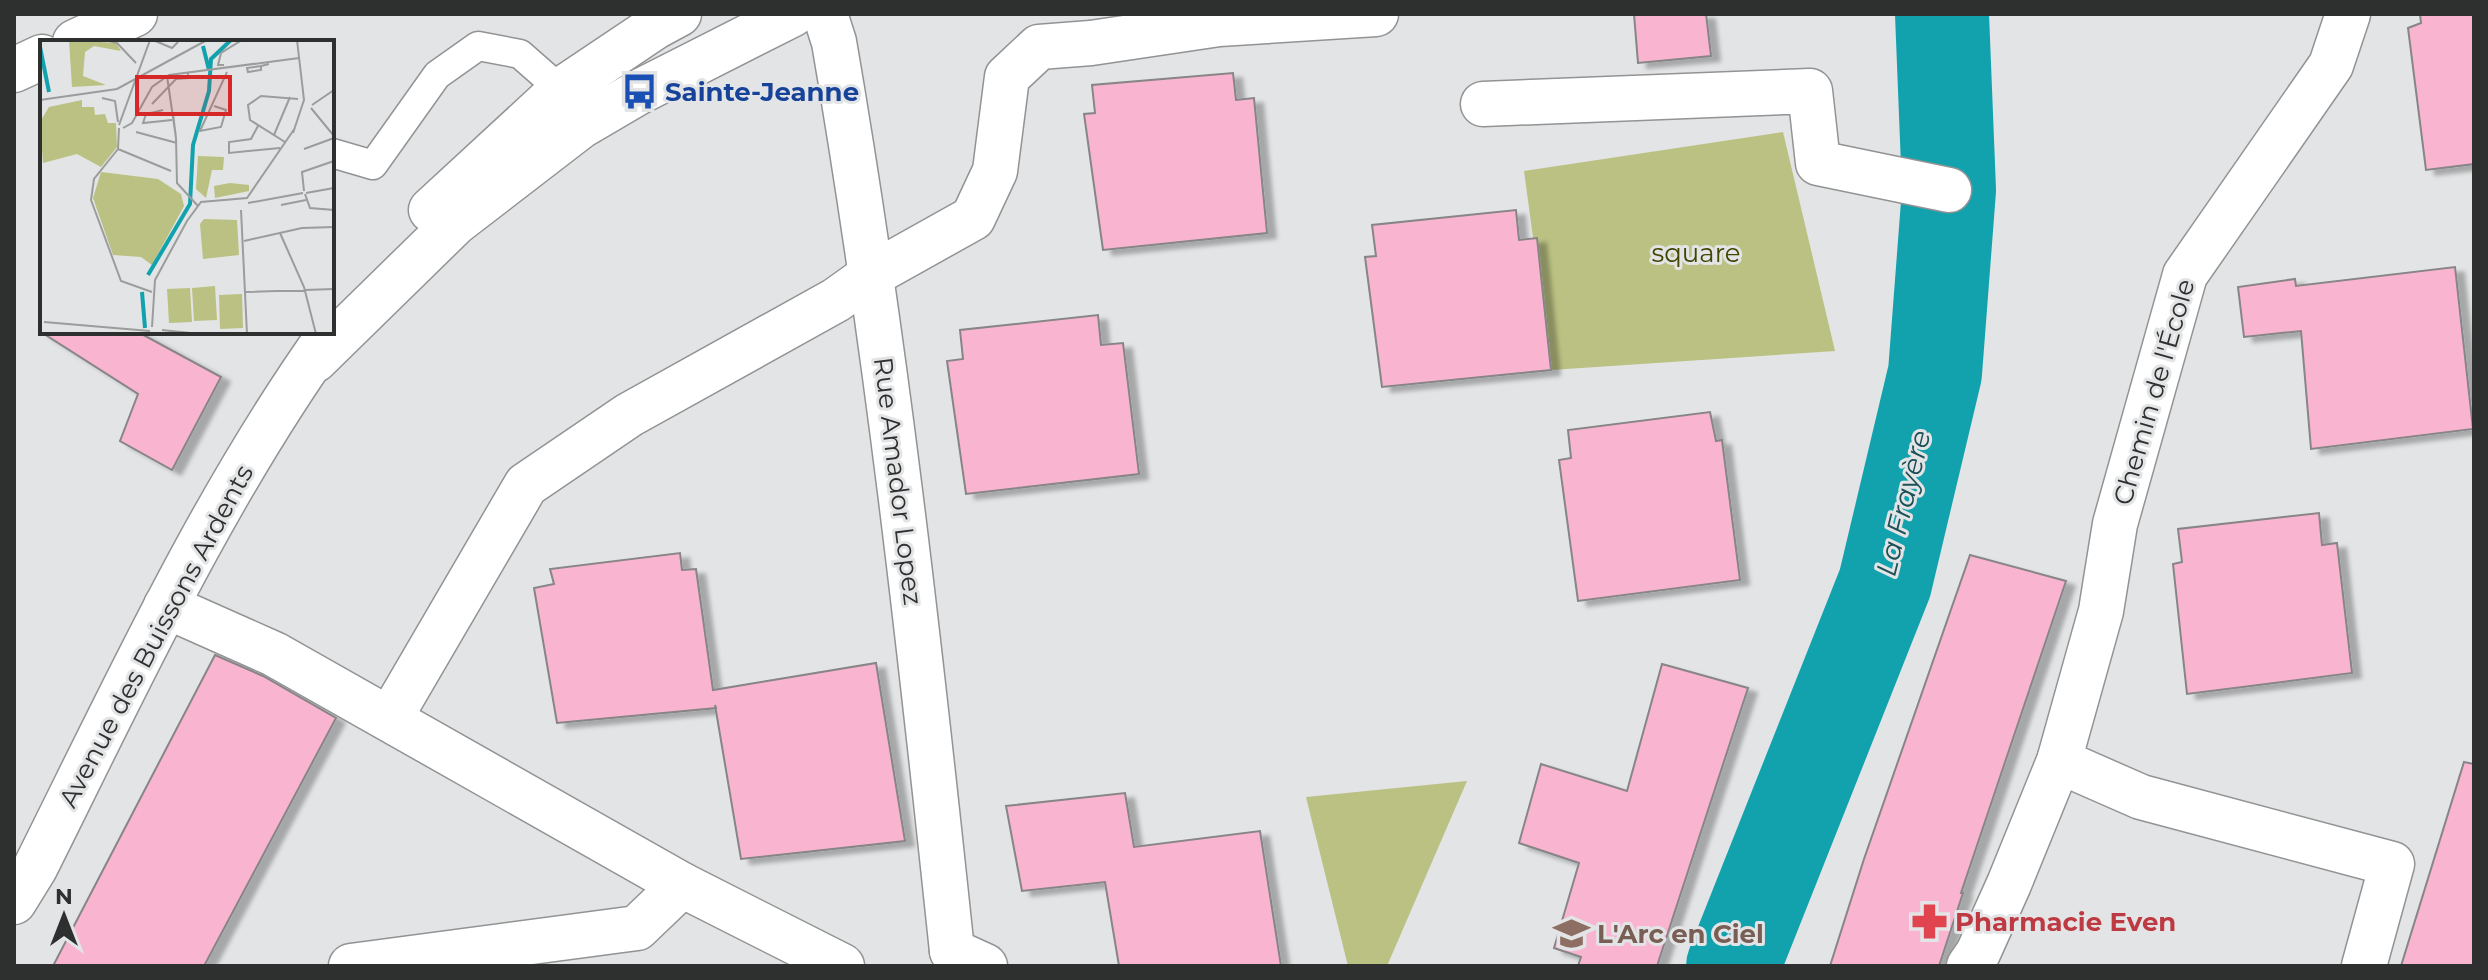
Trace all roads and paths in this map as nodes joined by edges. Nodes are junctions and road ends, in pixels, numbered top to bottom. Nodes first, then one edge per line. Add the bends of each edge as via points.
1 (135, 14) edge
2 (679, 14) edge
3 (793, 14) edge
4 (825, 14) edge
5 (1376, 14) edge
6 (2348, 14) edge
7 (79, 40) edge
8 (40, 58) edge
9 (14, 70) edge
10 (1483, 104) dead end
11 (571, 108) junction
12 (334, 154) edge
13 (1949, 190) dead end
14 (871, 275) junction
15 (334, 328) edge
16 (330, 334) edge
17 (301, 373) junction
18 (166, 606) junction
19 (390, 718) junction
20 (2059, 761) junction
21 (682, 885) junction
22 (14, 902) edge
23 (954, 961) edge
24 (351, 966) edge
25 (842, 966) edge
26 (1969, 966) edge
27 (2364, 966) edge

1 - 7 main road
2 - 11 main road, Avenue des Buissons Ardents via 655,27
3 - 11 main road, Avenue des Buissons Ardents via 683,69
4 - 14 main road, Rue Amador Lopez via 834,42
5 - 14 main road via 1219,24 1039,47 1007,77 995,171 973,218
6 - 20 main road, Chemin de l'École via 2331,65 2185,275 2115,524 2101,611
8 - 9 main road
10 - 13 main road via 1810,91 1818,163
11 - 12 lane via 520,54 478,46 437,75 373,165
11 - 15 main road, Avenue des Buissons Ardents via 393,246
11 - 17 main road, Avenue des Buissons Ardents
14 - 19 main road via 836,300 629,415 526,485
14 - 23 main road, Rue Amador Lopez
16 - 17 main road, Avenue des Buissons Ardents
17 - 18 main road, Avenue des Buissons Ardents
18 - 19 main road via 274,654
18 - 22 main road, Avenue des Buissons Ardents
19 - 21 main road
20 - 26 main road, Chemin de l'École
20 - 27 main road via 2141,797 2392,864
21 - 24 main road via 637,928
21 - 25 main road

